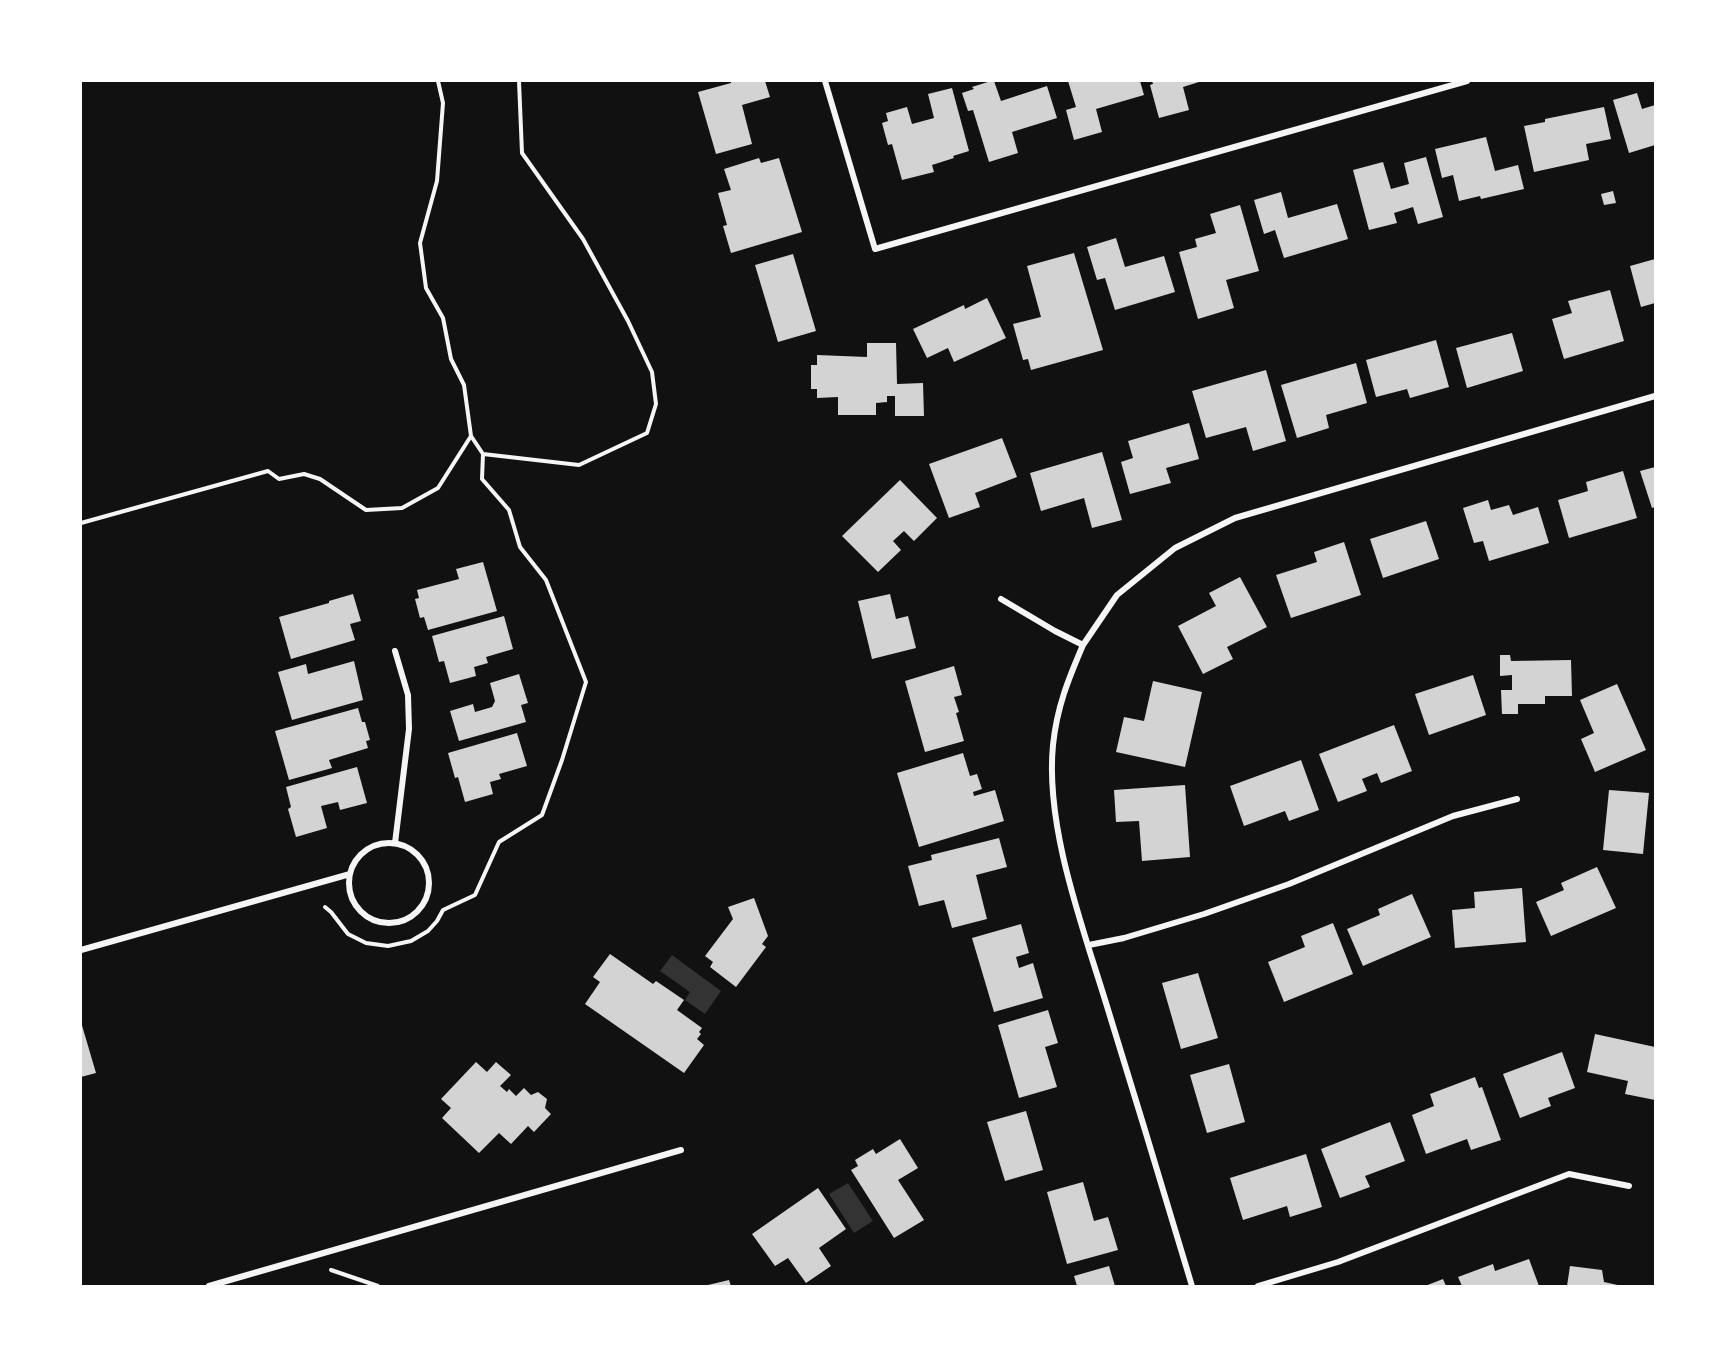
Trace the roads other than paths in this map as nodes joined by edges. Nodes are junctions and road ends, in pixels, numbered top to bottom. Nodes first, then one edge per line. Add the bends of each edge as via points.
1 (825, 81) edge
2 (1467, 81) edge
3 (1655, 396) edge
4 (1001, 599) dead end
5 (1083, 645) junction
6 (395, 651) dead end
7 (1517, 799) dead end
8 (395, 843) junction
9 (350, 874) junction
10 (1089, 945) junction
11 (81, 950) edge
12 (681, 1150) dead end
13 (1629, 1186) dead end
14 (209, 1286) edge
15 (1192, 1286) edge
16 (1258, 1286) edge

1 - 2 street via 876,249
3 - 5 street via 1235,519 1174,548 1117,596
4 - 5 street
5 - 10 street via 1063,693 1053,746 1053,790 1060,843
6 - 8 street via 408,694 409,729
7 - 10 street via 1453,816 1289,884 1204,914
8 - 9 street via 370,848 359,856
8 - 9 street via 418,855 429,878 428,891 415,913 391,922 365,915 350,893
9 - 11 street
10 - 15 street
12 - 14 street
13 - 16 street via 1569,1174 1338,1262

